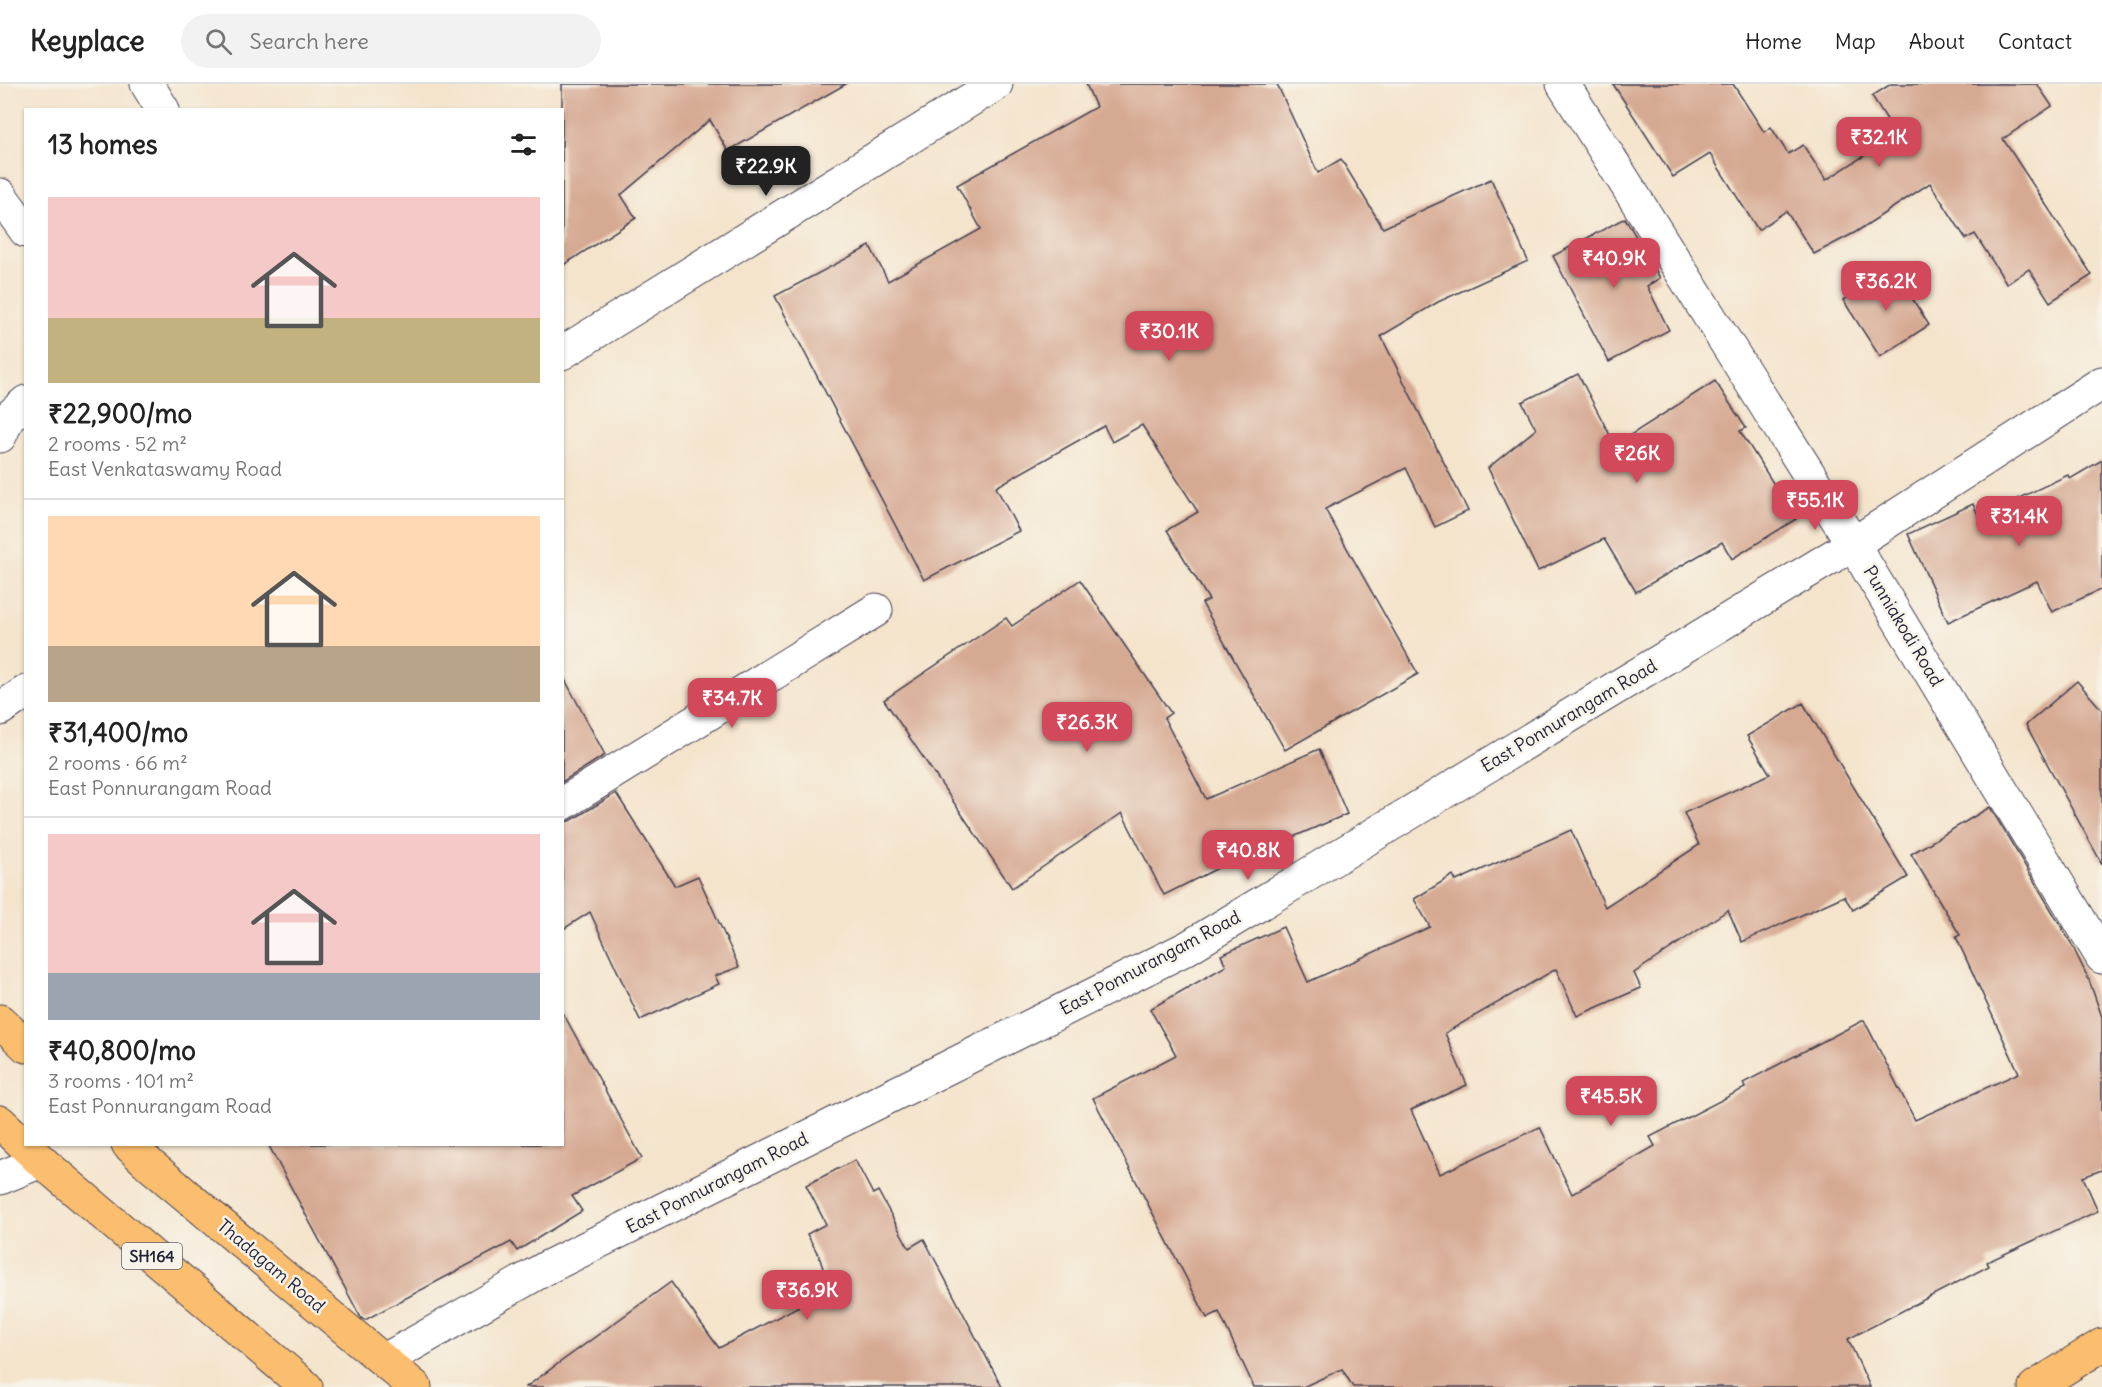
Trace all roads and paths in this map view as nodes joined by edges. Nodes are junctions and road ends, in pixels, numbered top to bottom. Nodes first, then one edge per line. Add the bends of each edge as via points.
1 (147, 84) edge
2 (996, 84) edge
3 (1563, 84) edge
4 (162, 108) edge
5 (0, 195) edge
6 (24, 228) edge
7 (564, 352) edge
8 (2102, 383) edge
9 (24, 404) edge
10 (0, 436) edge
11 (1853, 544) junction
12 (876, 610) dead end
13 (24, 693) edge
14 (0, 709) edge
15 (564, 803) edge
16 (2102, 957) edge
17 (0, 1021) edge
18 (24, 1044) edge
19 (0, 1122) edge
20 (24, 1145) edge
21 (25, 1146) edge
22 (130, 1146) edge
23 (41, 1161) junction
24 (0, 1178) edge
25 (2102, 1345) edge
26 (385, 1360) junction
27 (306, 1387) edge
28 (415, 1387) edge
29 (2035, 1387) edge

1 - 4 street
2 - 7 street
3 - 11 street, Punniakodi Road
5 - 6 street
8 - 11 street, East Ponnurangam Road
9 - 10 street via 8,418
11 - 16 street, Punniakodi Road
11 - 26 street, East Ponnurangam Road via 1187,948 546,1268
12 - 15 street
13 - 14 street
17 - 18 main road
19 - 20 main road, SH164
21 - 23 main road, SH164
22 - 26 main road, Thadagam Road
23 - 24 street
23 - 27 main road, SH164
25 - 29 main road
26 - 28 main road, Thadagam Road

